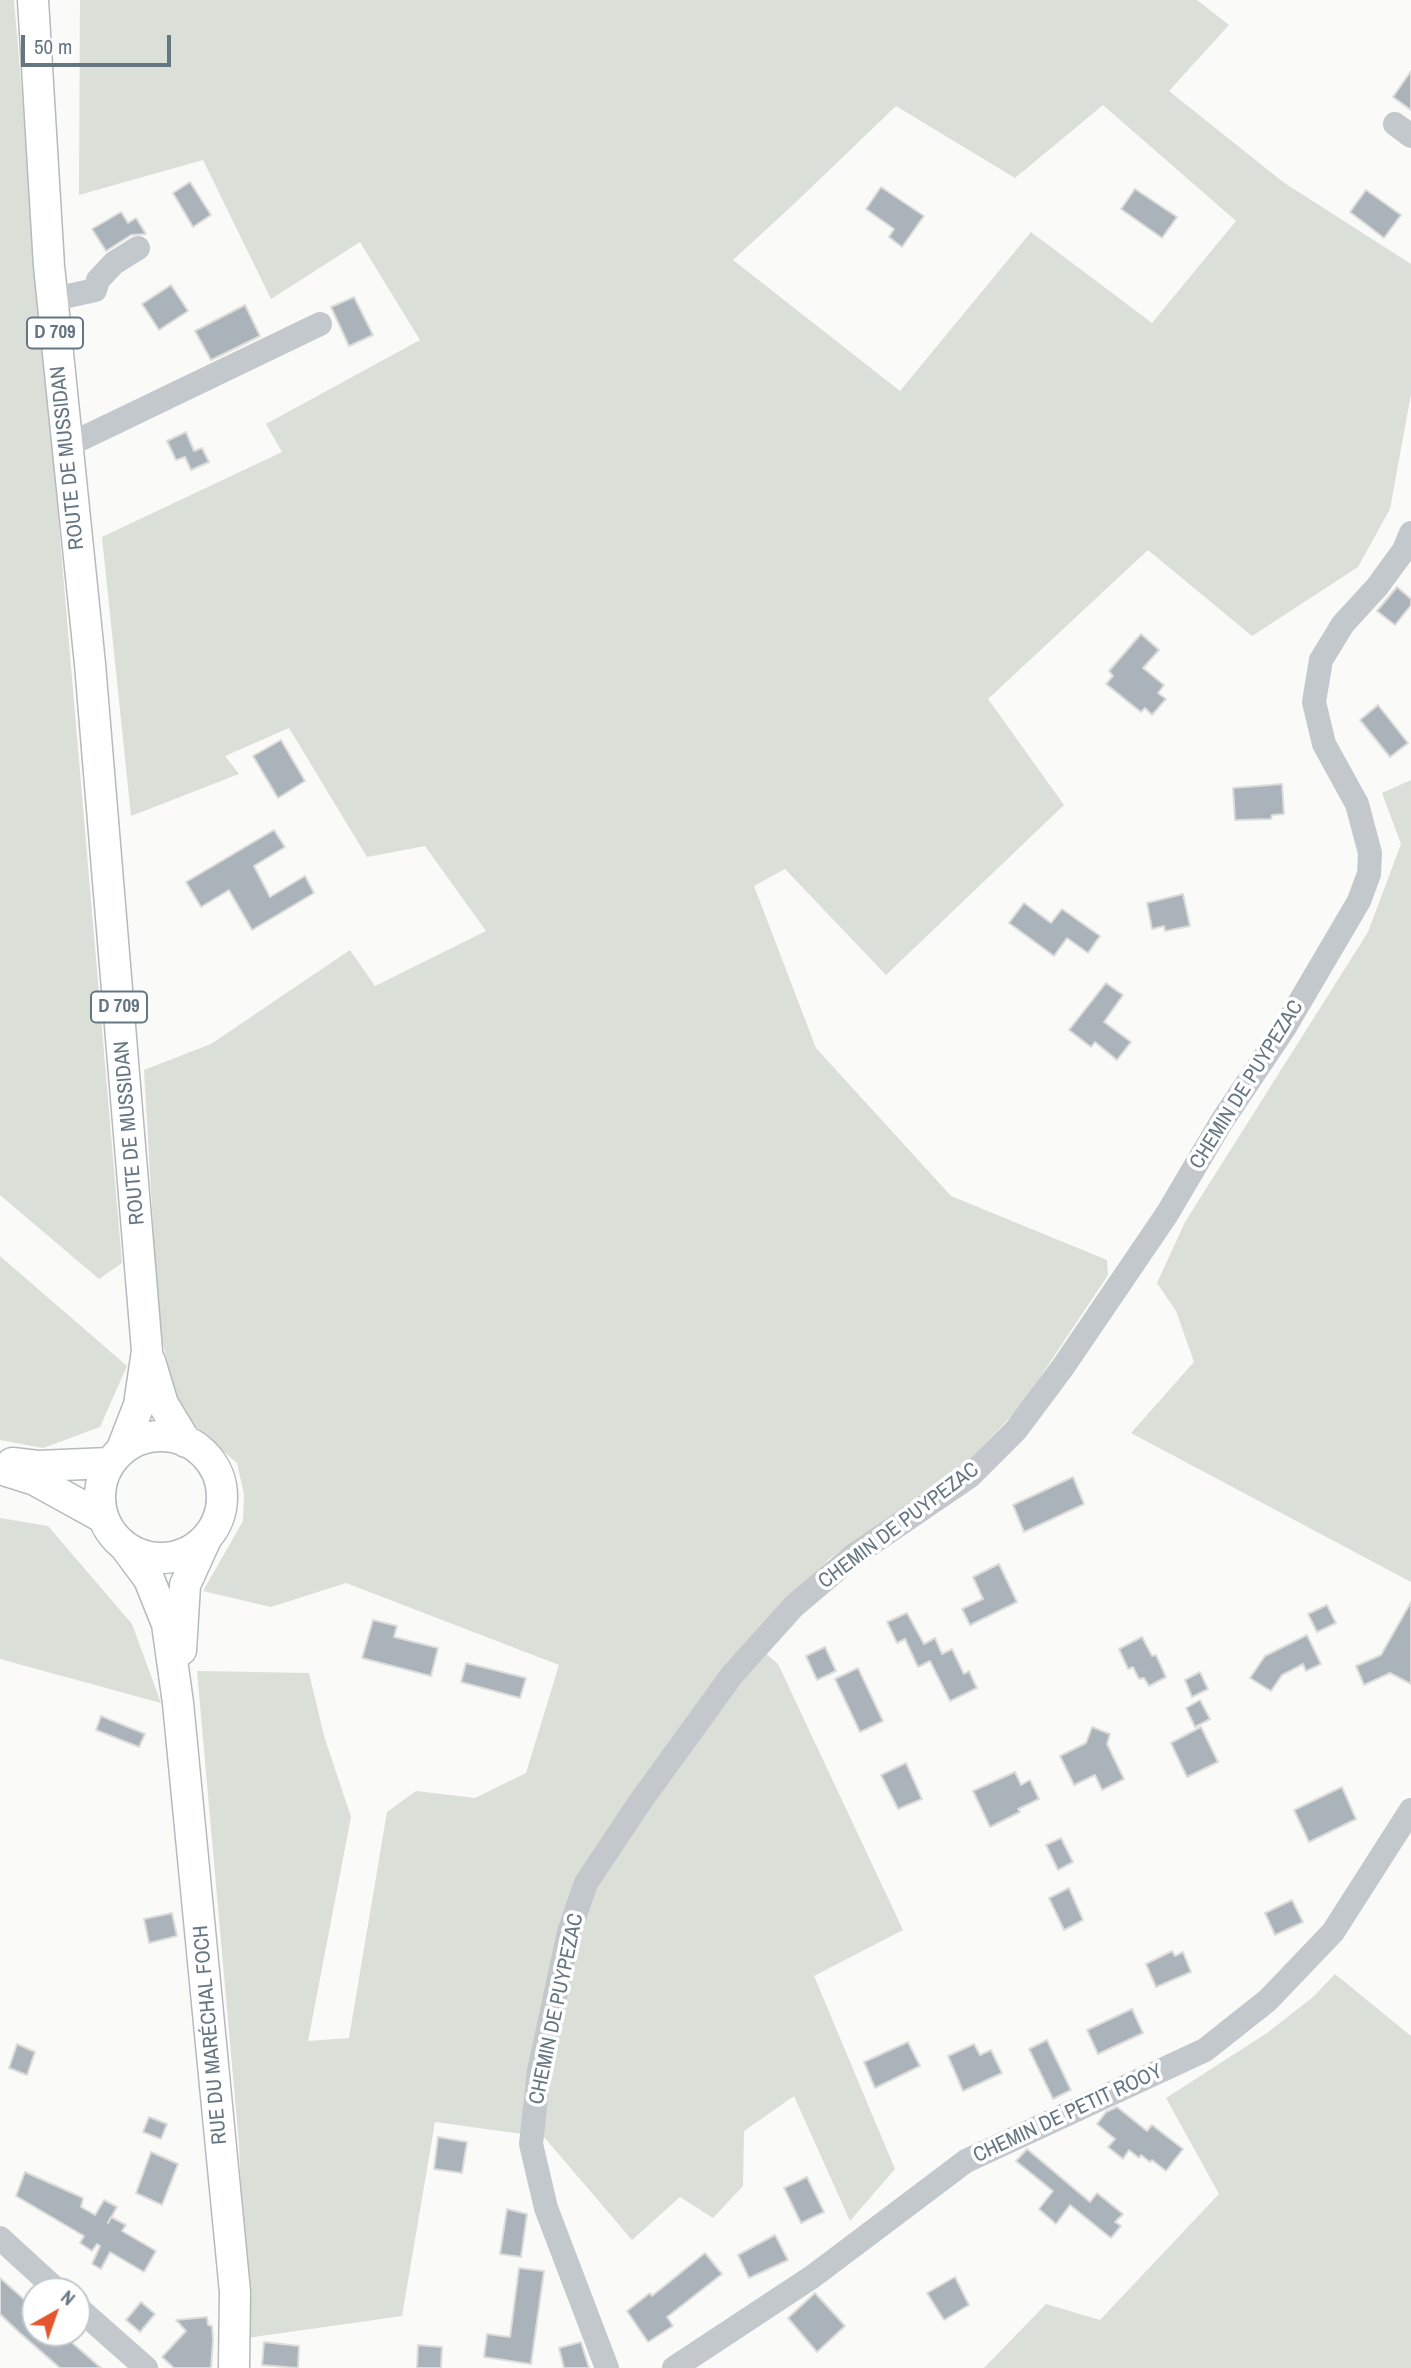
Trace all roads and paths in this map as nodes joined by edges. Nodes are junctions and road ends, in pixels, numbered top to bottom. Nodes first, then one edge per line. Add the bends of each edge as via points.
1 (33, 0) edge
2 (54, 0) edge
3 (138, 248) dead end
4 (68, 296) junction
5 (320, 324) dead end
6 (72, 441) junction
7 (1411, 533) edge
8 (147, 1351) junction
9 (186, 1442) junction
10 (116, 1456) junction
11 (0, 1461) edge
12 (0, 1469) edge
13 (102, 1517) junction
14 (205, 1541) junction
15 (126, 1548) junction
16 (178, 1703) junction
17 (1410, 1812) edge
18 (0, 2238) edge
19 (43, 2277) edge
20 (91, 2319) edge
21 (146, 2368) edge
22 (234, 2368) edge
23 (607, 2368) edge
24 (674, 2368) edge

1 - 6 main road, ROUTE DE MUSSIDAN / D 709 via 49,266
2 - 4 main road, ROUTE DE MUSSIDAN / D 709 via 56,125
3 - 4 street via 114,263 95,290
4 - 6 main road, ROUTE DE MUSSIDAN / D 709
5 - 6 street
6 - 8 main road, ROUTE DE MUSSIDAN / D 709
7 - 23 street, CHEMIN DE PUYPEZAC via 1397,559 1343,624 1321,660 1314,702 1324,744 1357,804 1370,853 1369,874 1359,901 1285,1027 1167,1213 1016,1430 970,1476 853,1556 794,1606 732,1675 586,1883 569,1932 539,2071 531,2144 547,2208
8 - 9 main road, ROUTE DE MUSSIDAN / D 709 via 163,1404
8 - 10 main road, ROUTE DE MUSSIDAN / D 709 via 139,1405
9 - 10 main road via 155,1436 137,1440
9 - 14 main road via 211,1462 220,1481 223,1503
10 - 11 main road via 38,1466
10 - 13 main road via 102,1479
12 - 13 main road via 35,1480
13 - 15 main road
14 - 15 main road via 175,1558 141,1556
14 - 16 main road, RUE DU MARÉCHAL FOCH via 185,1585
15 - 16 main road, RUE DU MARÉCHAL FOCH via 149,1579 167,1624
16 - 22 main road, RUE DU MARÉCHAL FOCH via 235,2292
17 - 24 street, CHEMIN DE PETIT ROOY via 1333,1932 1268,2000 1205,2050 966,2161 811,2277
18 - 19 street
20 - 21 street

